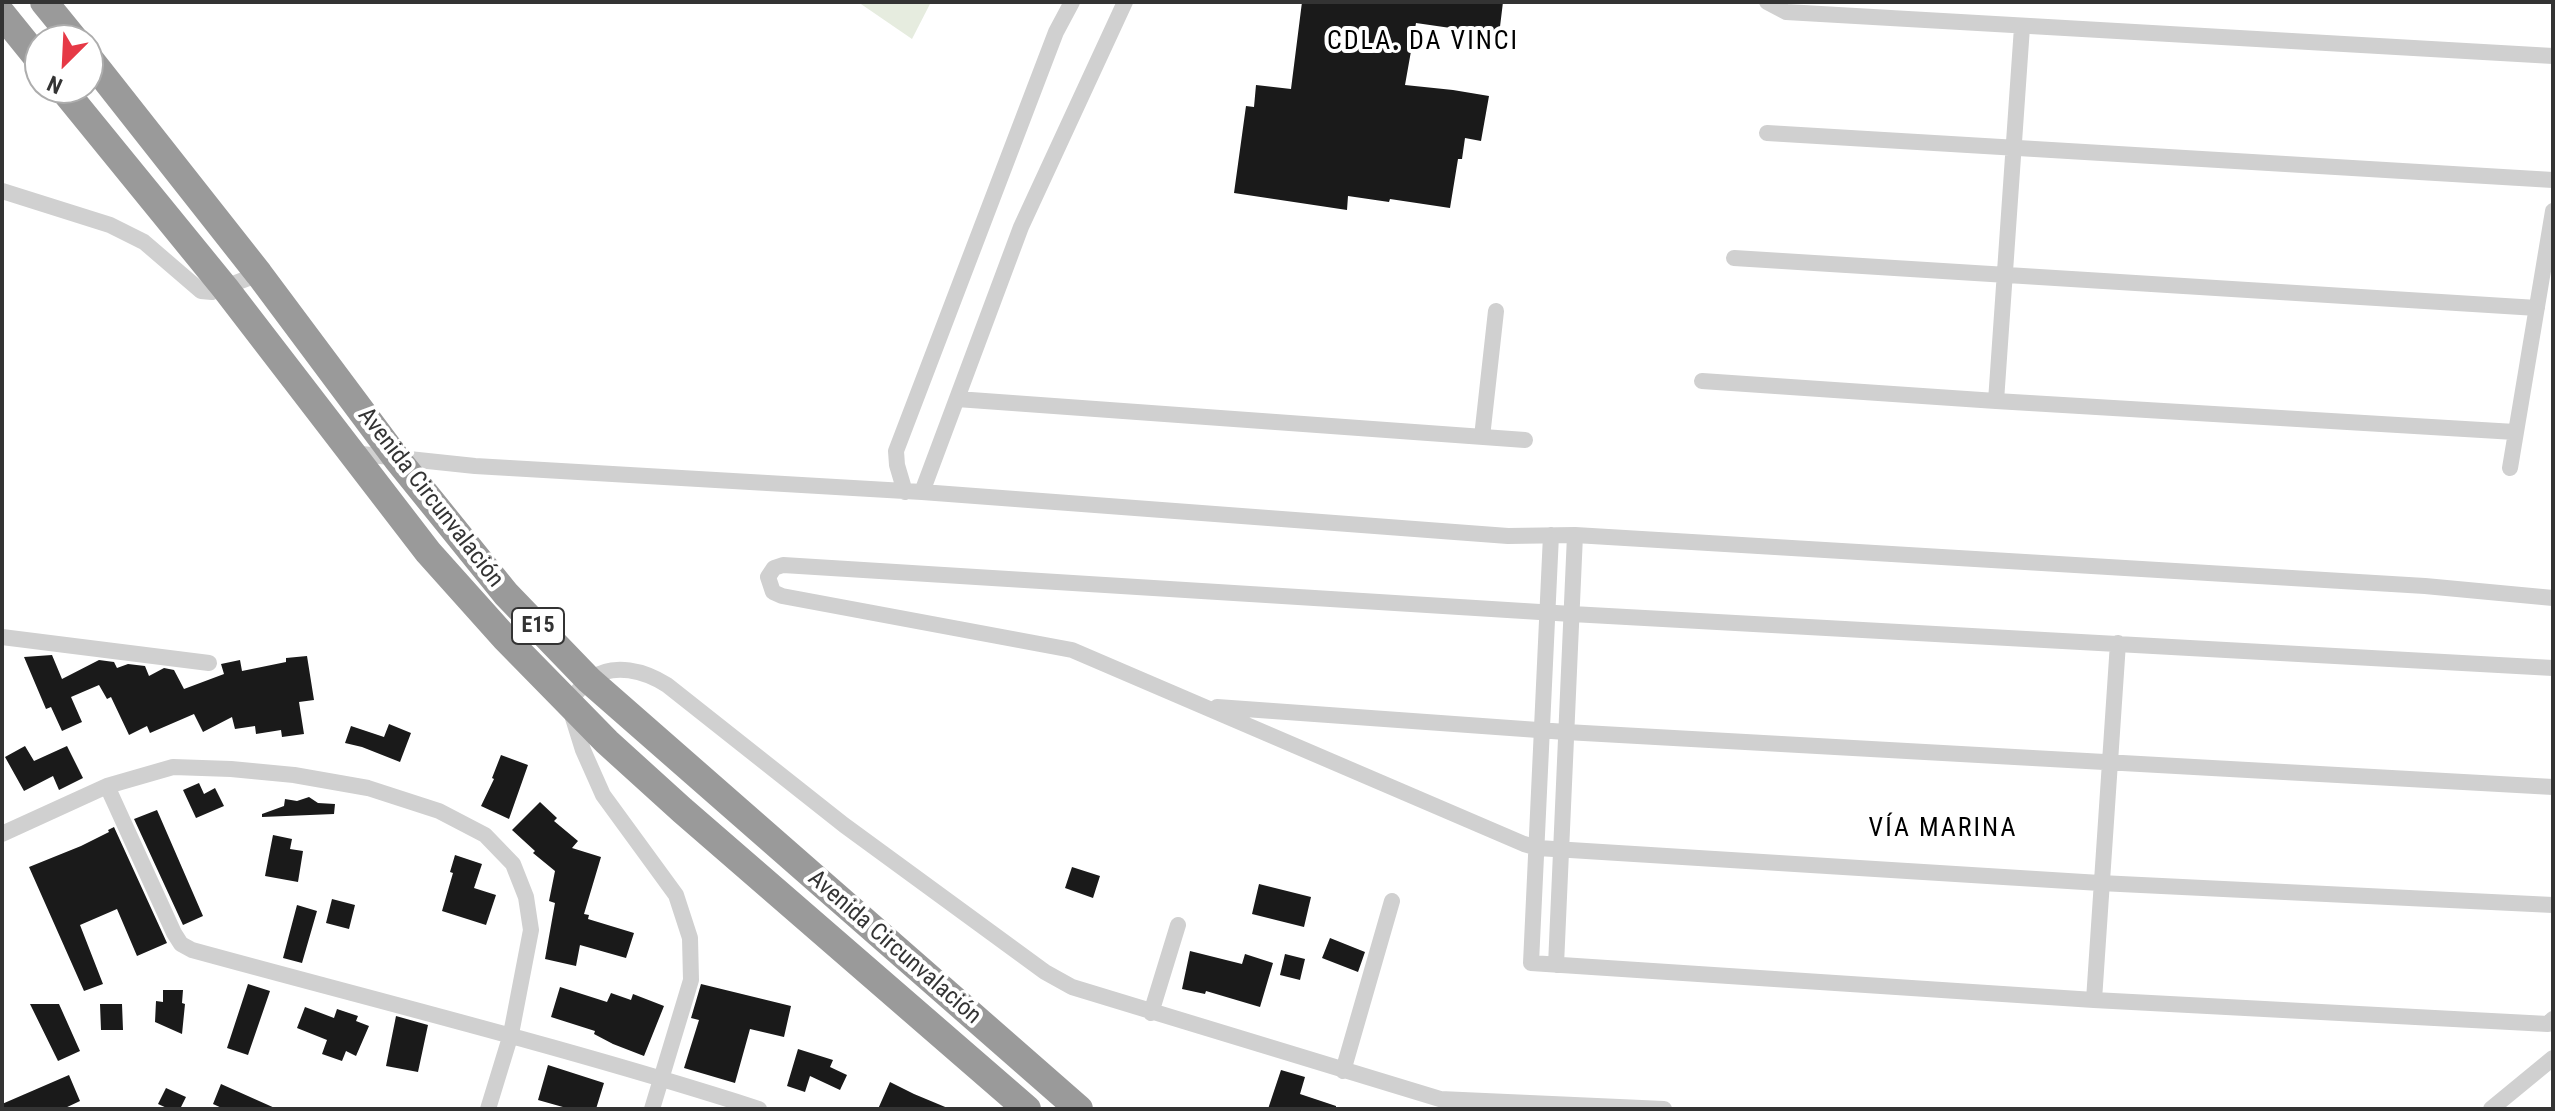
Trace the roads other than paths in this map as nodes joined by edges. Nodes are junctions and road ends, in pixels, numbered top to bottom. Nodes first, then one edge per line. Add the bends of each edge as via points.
1 (44, 2) edge
2 (1072, 2) edge
3 (1125, 2) edge
4 (1767, 2) edge
5 (2, 14) edge
6 (62, 24) edge
7 (2022, 27) junction
8 (24, 41) edge
9 (2553, 56) edge
10 (104, 77) edge
11 (75, 104) edge
12 (1767, 133) dead end
13 (2013, 148) junction
14 (2553, 180) edge
15 (2, 191) edge
16 (2553, 211) edge
17 (1734, 258) dead end
18 (2006, 273) junction
19 (259, 274) junction
20 (225, 288) junction
21 (2537, 308) junction
22 (1496, 311) dead end
23 (1702, 381) dead end
24 (957, 399) junction
25 (1996, 401) junction
26 (2515, 432) junction
27 (1482, 437) junction
28 (1525, 440) dead end
29 (352, 453) junction
30 (397, 459) junction
31 (2510, 468) dead end
32 (914, 492) junction
33 (1551, 535) junction
34 (1575, 535) junction
35 (2553, 598) edge
36 (1549, 612) junction
37 (1572, 614) junction
38 (2, 637) edge
39 (2118, 643) junction
40 (209, 663) dead end
41 (2553, 668) edge
42 (589, 680) junction
43 (568, 702) junction
44 (1205, 706) junction
45 (1543, 730) junction
46 (1566, 732) junction
47 (2109, 763) junction
48 (107, 786) junction
49 (2553, 787) edge
50 (2, 834) edge
51 (1538, 848) junction
52 (1560, 850) junction
53 (2100, 883) junction
54 (1392, 901) dead end
55 (2553, 905) edge
56 (1178, 925) dead end
57 (1556, 965) junction
58 (2094, 1000) junction
59 (1151, 1013) junction
60 (2553, 1019) edge
61 (511, 1034) junction
62 (2553, 1058) edge
63 (1343, 1071) junction
64 (662, 1078) junction
65 (488, 1109) edge
66 (652, 1109) edge
67 (759, 1109) edge
68 (1027, 1109) edge
69 (1079, 1109) edge
70 (1664, 1109) edge
71 (2491, 1109) edge

1 - 6 highway
2 - 32 street via 896,451 897,465
3 - 24 street via 1021,227
4 - 7 street via 1786,12
5 - 8 highway
7 - 9 street
7 - 13 street
10 - 19 highway, Avenida Circunvalación / E15
11 - 20 highway, Avenida Circunvalación / E15
12 - 13 street
13 - 14 street
13 - 18 street
15 - 20 street via 110,225 144,242 201,291
16 - 21 street
17 - 18 street
18 - 21 street
18 - 25 street
19 - 20 street
19 - 30 highway, Avenida Circunvalación / E15
20 - 29 highway, Avenida Circunvalación / E15
21 - 26 street
22 - 27 street
23 - 25 street
24 - 27 street
24 - 32 street
25 - 26 street
26 - 31 street
27 - 28 street
29 - 30 street
29 - 43 highway, Avenida Circunvalación / E15 via 428,552
30 - 32 street
30 - 42 highway, Avenida Circunvalación / E15 via 506,594
32 - 33 street
33 - 34 street
33 - 36 street
34 - 35 street
34 - 37 street
36 - 37 street
36 - 44 street via 783,565 768,577 773,592 782,596 1072,650
36 - 45 street
37 - 39 street
37 - 46 street
38 - 40 street
39 - 41 street
39 - 47 street
42 - 43 street
42 - 59 street via 610,671 652,676 1045,972 1072,987
42 - 69 highway, Avenida Circunvalación / E15
43 - 64 street via 603,795 676,895 690,938 691,980
43 - 68 highway, Avenida Circunvalación / E15 via 682,810
44 - 45 street
44 - 51 street
45 - 46 street
45 - 51 street
46 - 47 street
46 - 52 street
47 - 49 street
47 - 53 street
48 - 50 street
48 - 61 street via 181,944
48 - 61 street via 173,767 294,775 368,788 439,811 485,835 513,864 531,930
51 - 52 street
51 - 57 street via 1531,963
52 - 53 street
52 - 57 street
53 - 55 street
53 - 58 street
54 - 63 street
56 - 59 street
57 - 58 street
58 - 60 street via 2548,1024
59 - 63 street
61 - 64 street
61 - 65 street
62 - 71 street
63 - 70 street via 1440,1099
64 - 66 street
64 - 67 street

